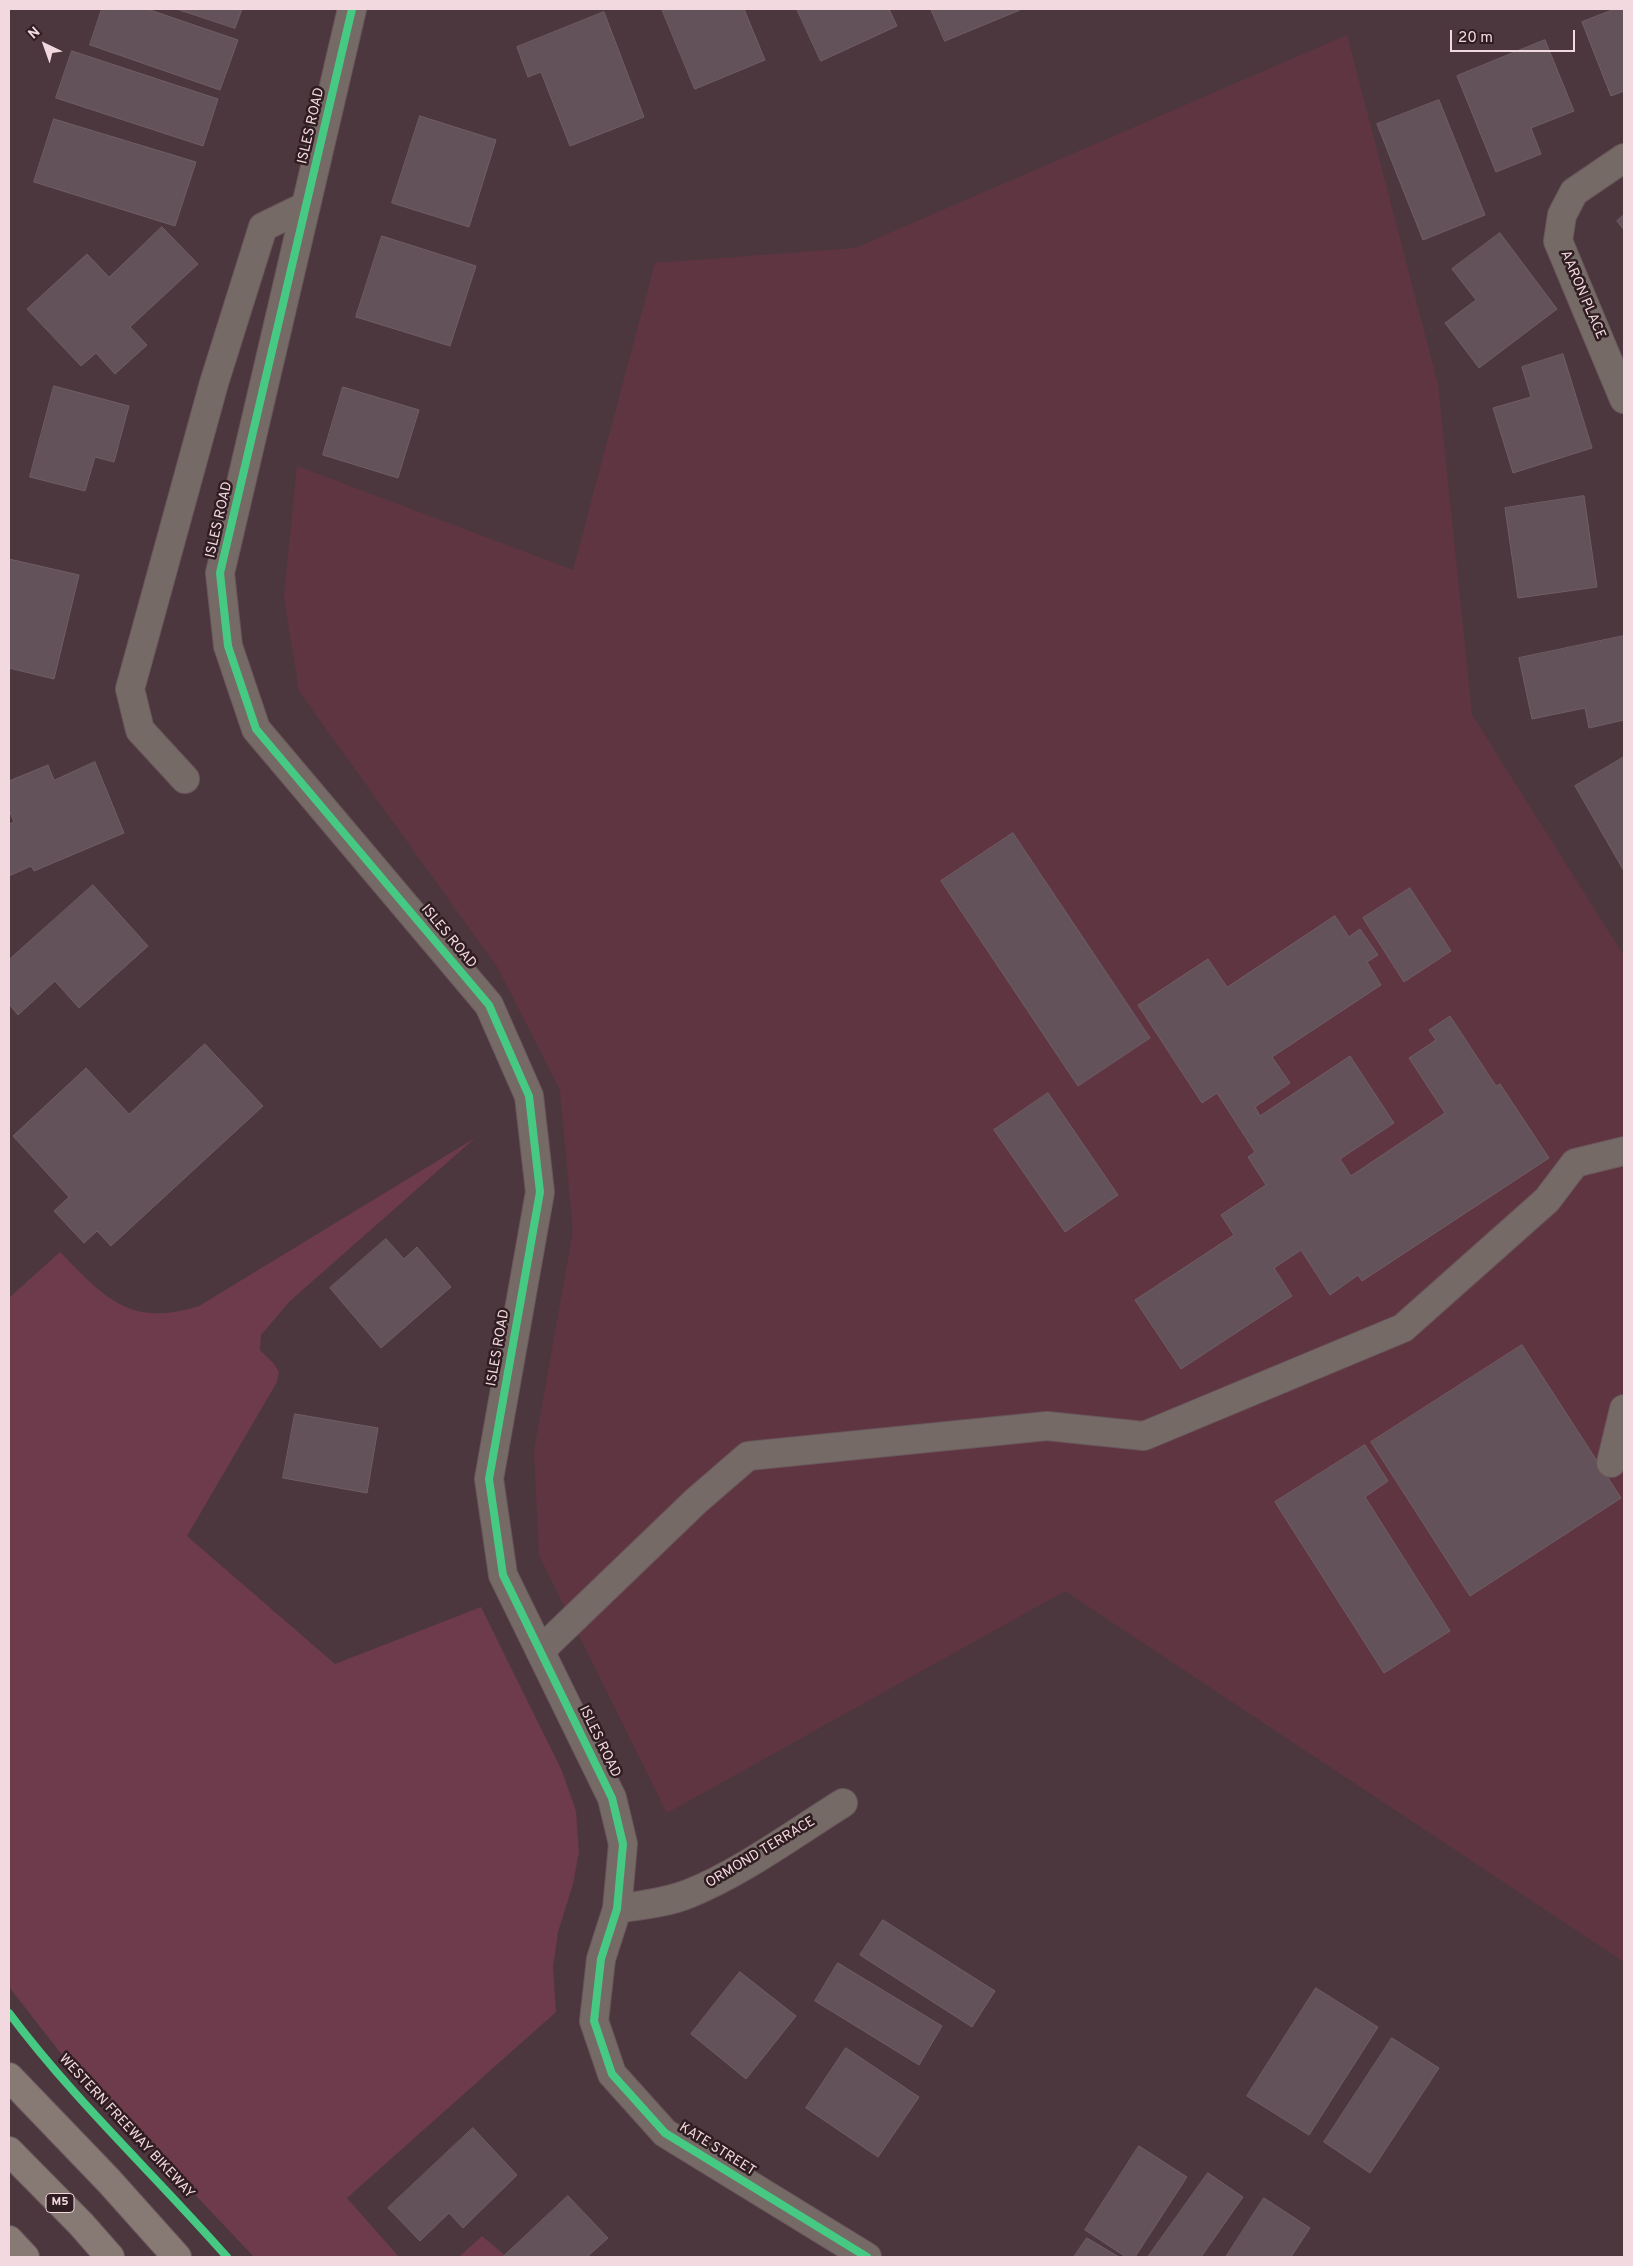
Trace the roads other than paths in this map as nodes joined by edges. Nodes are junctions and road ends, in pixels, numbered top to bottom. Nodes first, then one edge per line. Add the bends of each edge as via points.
1 (352, 9) edge
2 (1624, 158) edge
3 (306, 206) junction
4 (1624, 399) edge
5 (185, 779) dead end
6 (1624, 1151) edge
7 (1624, 1409) edge
8 (1611, 1463) dead end
9 (540, 1651) junction
10 (843, 1803) dead end
11 (617, 1909) junction
12 (9, 2077) edge
13 (9, 2151) edge
14 (9, 2240) edge
15 (26, 2257) edge
16 (110, 2257) edge
17 (177, 2257) edge
18 (867, 2257) edge

1 - 3 street, ISLES ROAD
2 - 4 street, AARON PLACE via 1574,192 1562,215 1558,241
3 - 5 street via 263,228 214,383 130,689 140,730
3 - 9 street, ISLES ROAD via 220,573 228,646 256,729 489,1005 529,1096 540,1192 489,1479 503,1575
6 - 9 street via 1575,1163 1547,1200 1403,1328 1144,1436 1047,1426 748,1456 696,1501
7 - 8 street
9 - 11 street, ISLES ROAD via 612,1798 623,1844
10 - 11 street, ORMOND TERRACE via 687,1895
11 - 18 street, KATE STREET via 601,1959 594,2021 612,2074 666,2133
12 - 17 highway
13 - 16 highway, M5
14 - 15 highway

